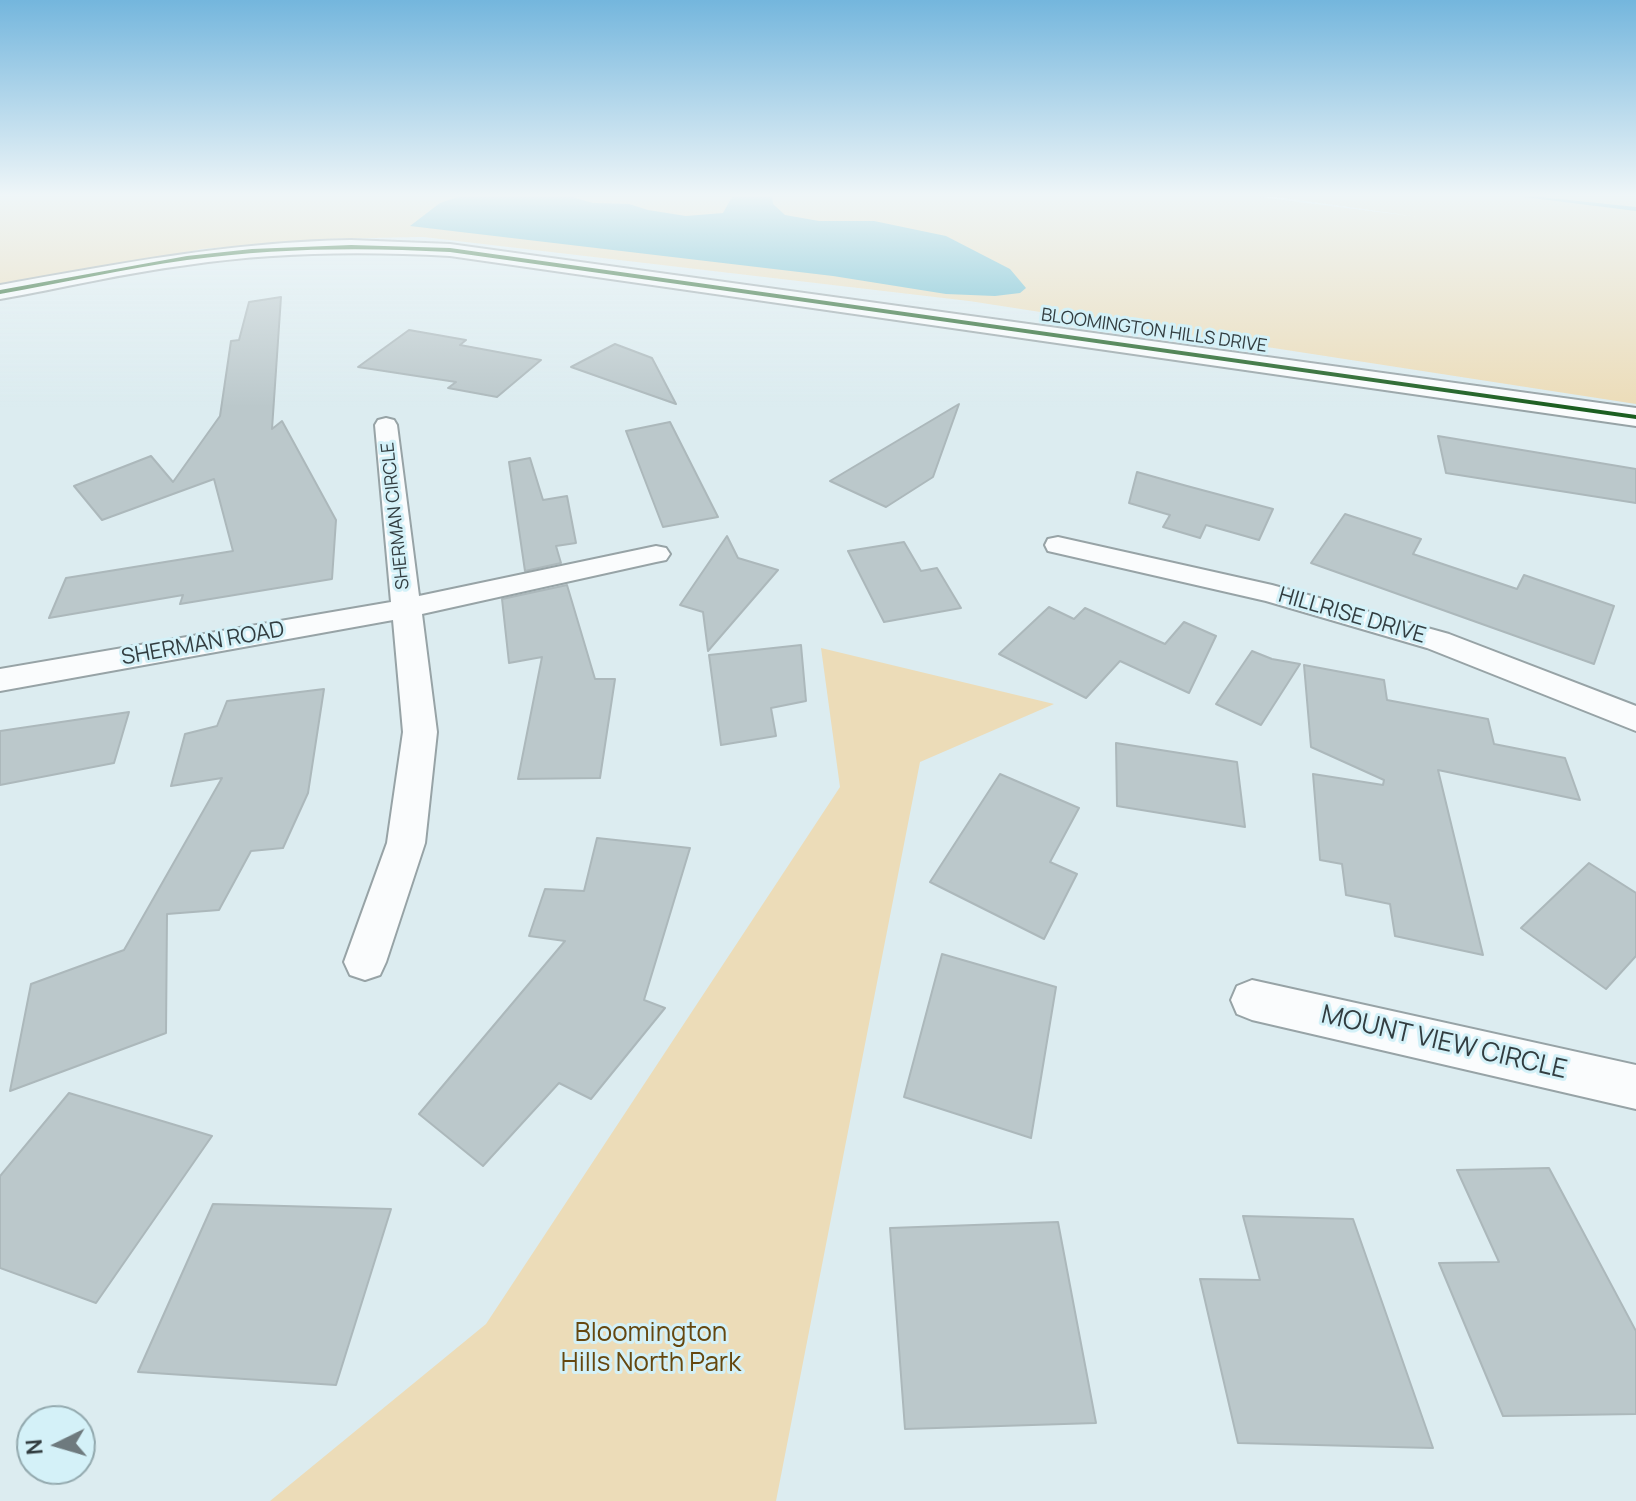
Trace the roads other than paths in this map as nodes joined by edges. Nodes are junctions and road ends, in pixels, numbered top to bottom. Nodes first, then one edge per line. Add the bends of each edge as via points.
1 (137, 267) edge
2 (571, 267) edge
3 (0, 292) edge
4 (1636, 417) edge
5 (386, 425) dead end
6 (1058, 545) dead end
7 (656, 554) dead end
8 (407, 608) junction
9 (0, 680) edge
10 (1636, 719) edge
11 (365, 962) dead end
12 (1252, 1000) dead end
13 (1636, 1087) edge

1 - 3 street, BLOOMINGTON HILLS DRIVE
2 - 4 street, BLOOMINGTON HILLS DRIVE
5 - 8 street, SHERMAN CIRCLE
6 - 10 street, HILLRISE DRIVE via 1272,594 1438,641
7 - 8 street, SHERMAN ROAD
8 - 9 street, SHERMAN ROAD
8 - 11 street, SHERMAN CIRCLE via 420,732 406,843
12 - 13 street, MOUNT VIEW CIRCLE

